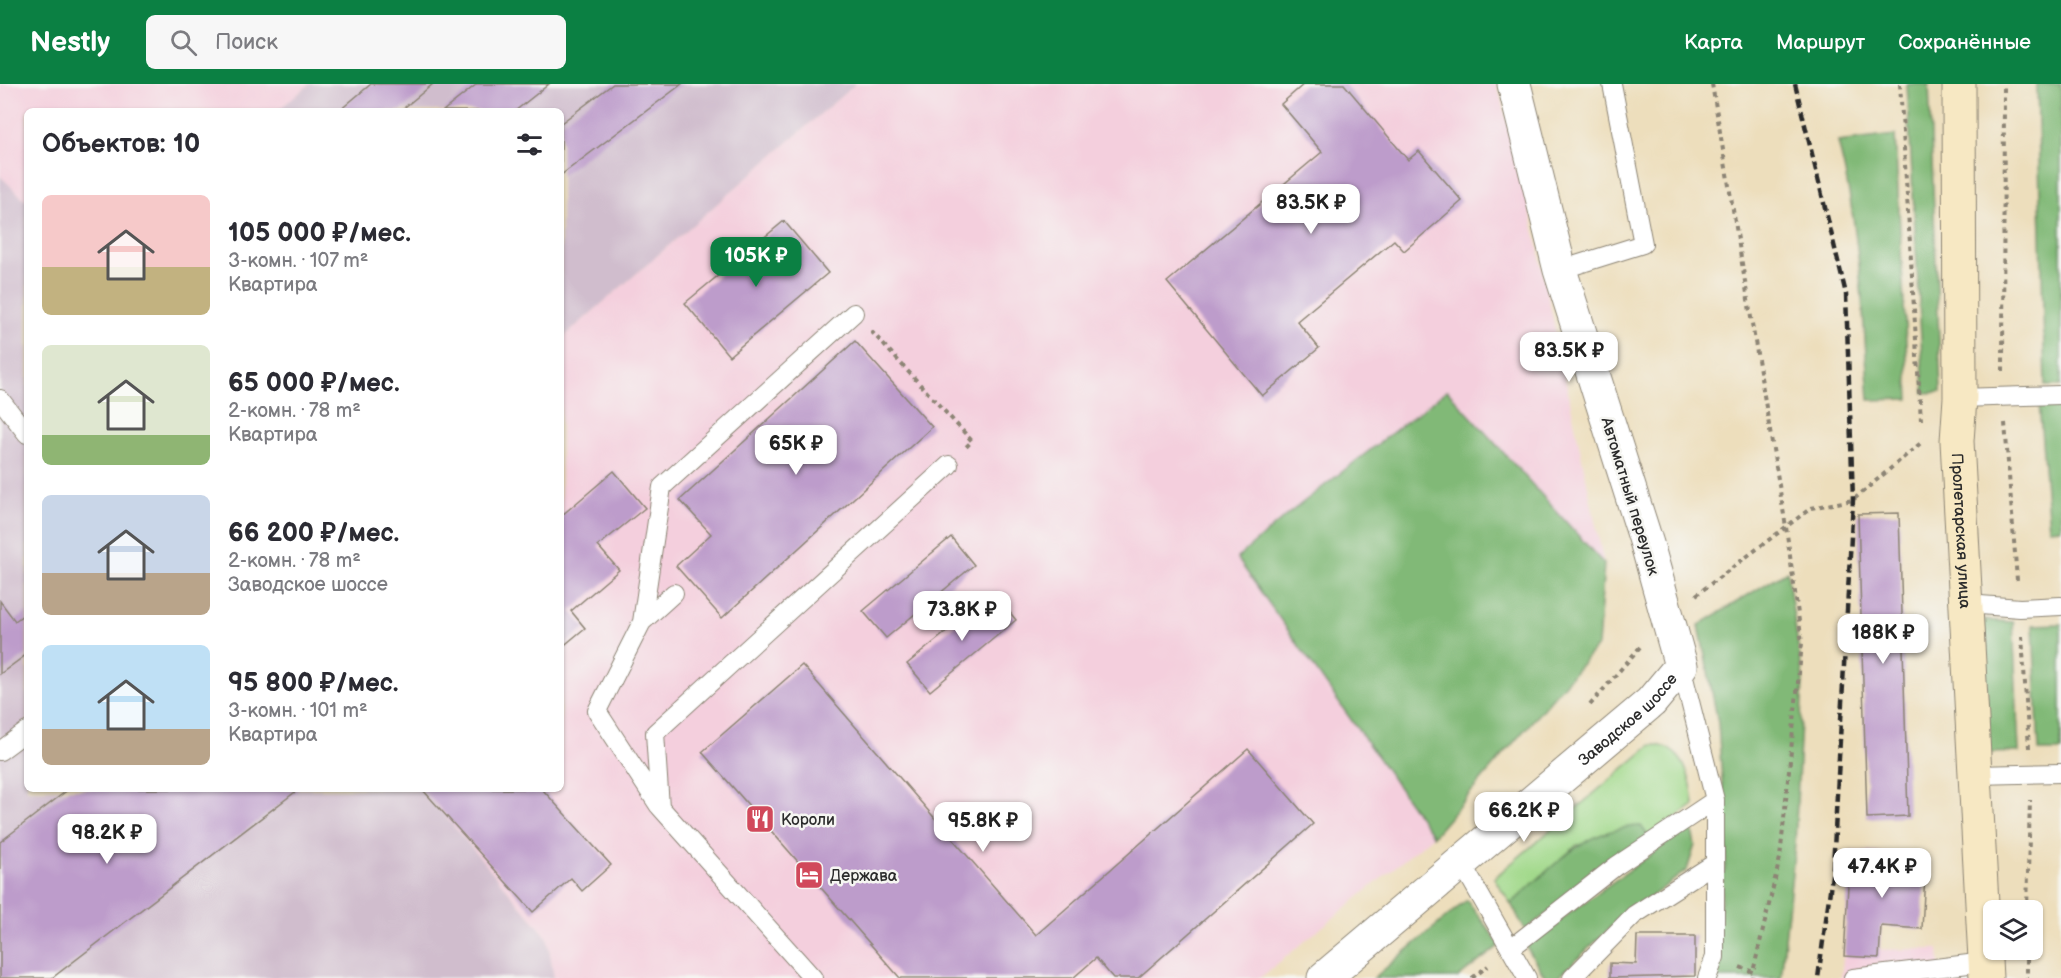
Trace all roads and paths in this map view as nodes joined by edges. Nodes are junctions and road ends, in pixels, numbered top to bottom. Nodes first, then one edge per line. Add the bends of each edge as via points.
1 (1514, 84) edge
2 (1612, 84) edge
3 (1712, 84) edge
4 (1900, 84) edge
5 (1959, 84) edge
6 (2004, 84) edge
7 (1560, 270) junction
8 (854, 313) joint
9 (2061, 395) edge
10 (2003, 396) junction
11 (1960, 398) junction
12 (0, 399) edge
13 (1922, 429) dead end
14 (24, 430) edge
15 (949, 465) joint
16 (674, 593) dead end
17 (1966, 604) junction
18 (2061, 606) edge
19 (2020, 608) junction
20 (642, 622) junction
21 (1681, 666) junction
22 (24, 733) edge
23 (0, 751) edge
24 (2061, 772) edge
25 (2031, 774) junction
26 (1976, 775) junction
27 (1715, 800) junction
28 (660, 807) junction
29 (1461, 862) junction
30 (1715, 863) junction
31 (2027, 900) edge
32 (1511, 948) junction
33 (2026, 960) edge
34 (1985, 970) edge
35 (1753, 972) dead end
36 (813, 978) edge
37 (1324, 978) edge
38 (1527, 978) edge
39 (1572, 978) edge
40 (1707, 978) edge
41 (1854, 978) edge
42 (2027, 978) edge

1 - 7 street, Автоматный переулок
2 - 7 lane via 1643,243
3 - 35 path via 1802,643 1780,858
4 - 13 path
5 - 11 main road, Пролетарская улица
6 - 10 path
7 - 21 street, Автоматный переулок via 1647,544
8 - 15 path via 972,441
8 - 20 lane via 663,487
9 - 10 lane
10 - 11 lane
10 - 19 path
11 - 17 main road, Пролетарская улица via 1957,441
12 - 14 lane
15 - 28 lane via 655,733
16 - 20 lane
17 - 19 lane
17 - 26 main road, Пролетарская улица
18 - 19 lane
19 - 25 path
20 - 28 lane via 597,711
21 - 27 lane
21 - 29 street, Заводское шоссе via 1651,702
22 - 23 lane
24 - 25 lane
25 - 26 lane
25 - 31 path
26 - 34 main road, Пролетарская улица
27 - 30 lane
27 - 32 lane via 1616,866
28 - 36 lane
29 - 32 lane
29 - 37 street, Заводское шоссе
30 - 39 lane via 1634,915
30 - 40 lane via 1715,957
32 - 38 lane
33 - 42 path
34 - 41 lane

